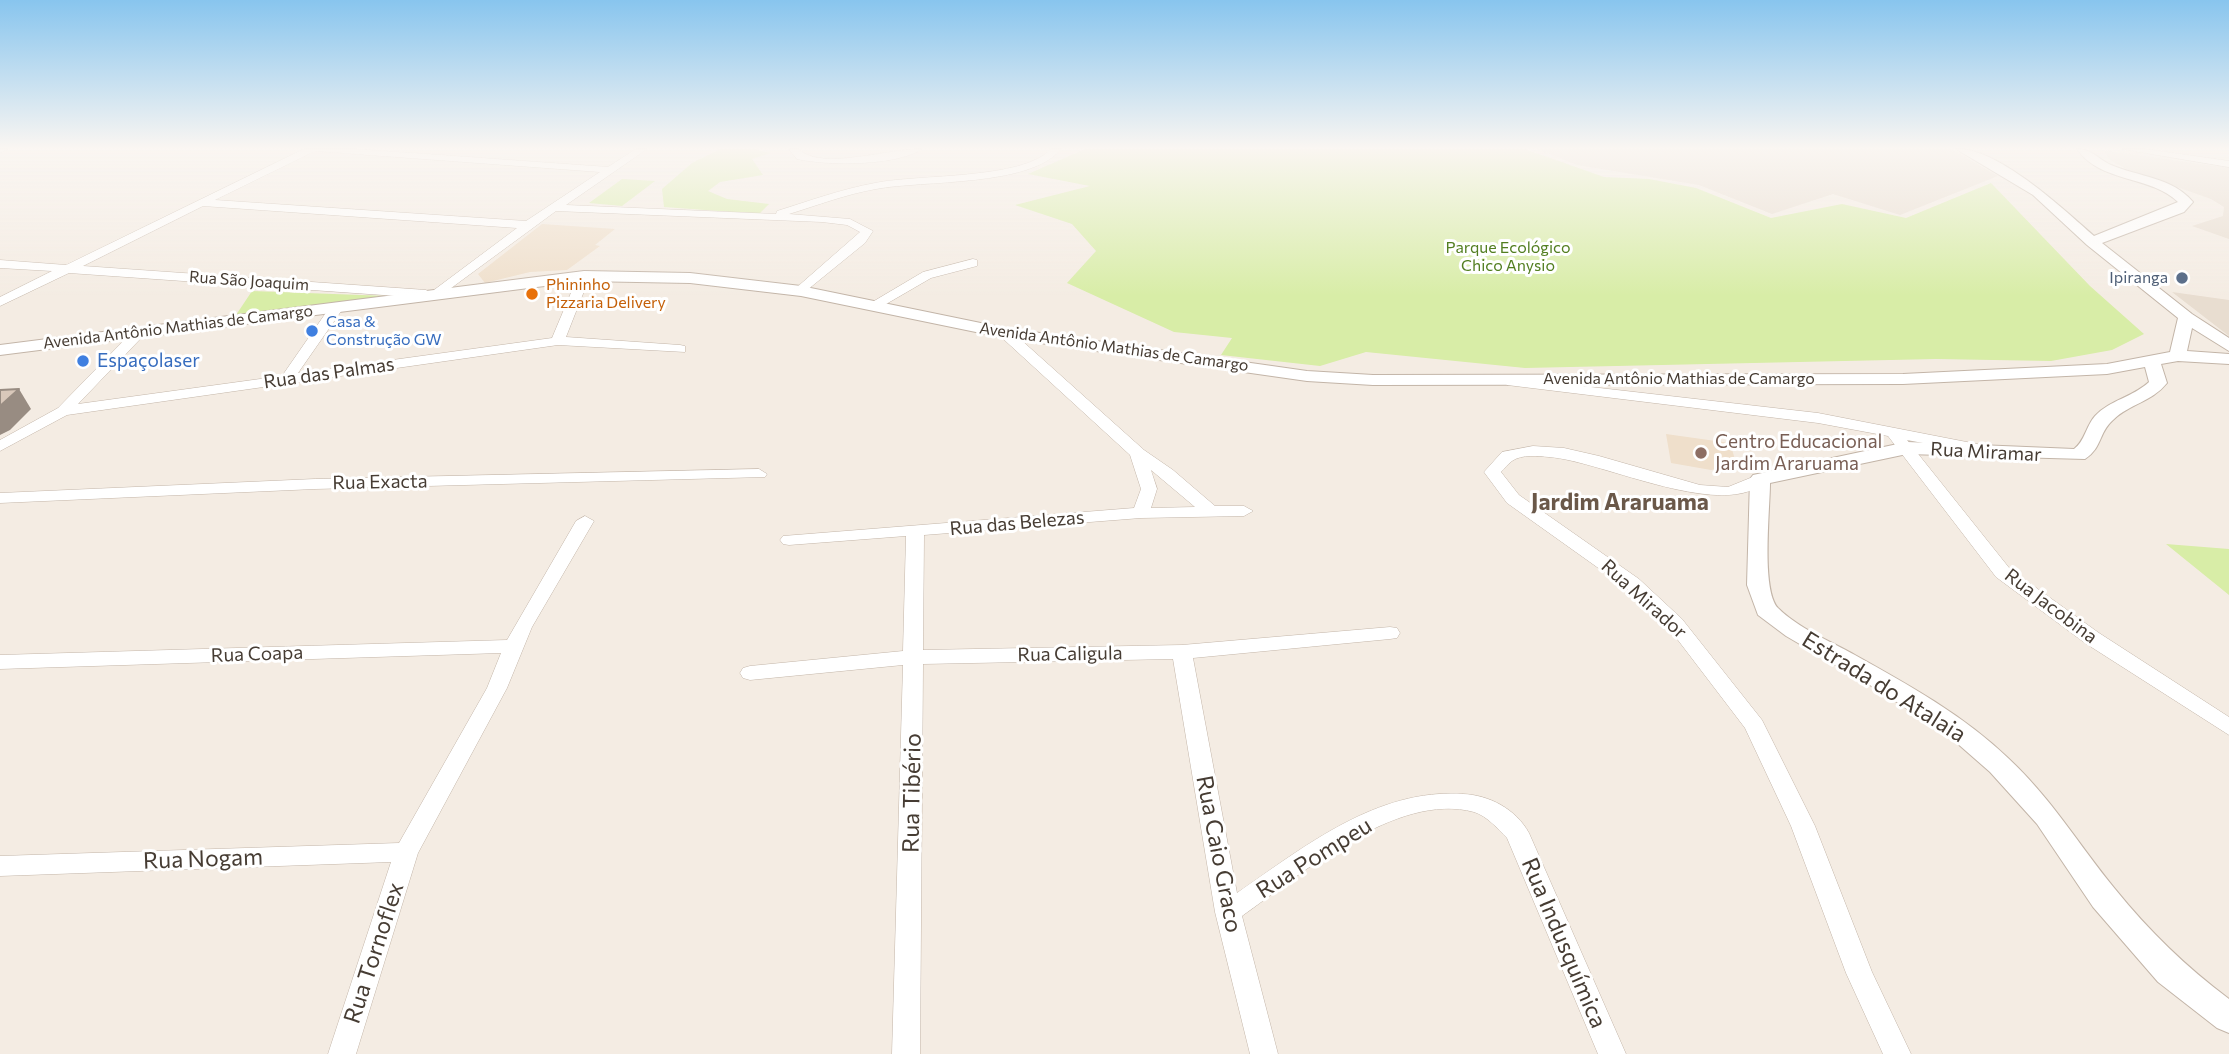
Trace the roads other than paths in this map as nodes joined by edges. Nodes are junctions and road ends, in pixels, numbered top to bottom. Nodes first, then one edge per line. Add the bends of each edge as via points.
1 (212, 198) edge
2 (571, 198) edge
3 (837, 198) edge
4 (2045, 198) edge
5 (2183, 198) edge
6 (202, 203) junction
7 (557, 208) junction
8 (768, 217) junction
9 (528, 225) junction
10 (2092, 242) junction
11 (973, 263) dead end
12 (0, 264) edge
13 (72, 267) junction
14 (584, 275) junction
15 (801, 291) junction
16 (432, 294) junction
17 (0, 302) edge
18 (876, 304) junction
19 (337, 307) junction
20 (2186, 317) junction
21 (1005, 333) junction
22 (138, 334) junction
23 (2183, 336) junction
24 (558, 341) junction
25 (680, 349) dead end
26 (0, 350) edge
27 (2223, 350) edge
28 (2178, 356) junction
29 (2151, 360) junction
30 (2229, 367) edge
31 (287, 379) junction
32 (1505, 381) junction
33 (63, 411) junction
34 (1869, 428) junction
35 (0, 446) edge
36 (1907, 449) junction
37 (1986, 450) junction
38 (1138, 453) junction
39 (759, 474) dead end
40 (1760, 479) junction
41 (0, 498) edge
42 (1210, 511) junction
43 (1244, 511) dead end
44 (1141, 513) junction
45 (585, 521) dead end
46 (915, 531) junction
47 (789, 540) dead end
48 (1391, 633) dead end
49 (515, 646) junction
50 (1182, 652) junction
51 (915, 657) junction
52 (0, 662) edge
53 (750, 673) dead end
54 (2229, 727) edge
55 (1517, 832) joint
56 (406, 852) junction
57 (0, 866) edge
58 (1228, 912) junction
59 (2229, 1018) edge
60 (342, 1054) edge
61 (906, 1054) edge
62 (1264, 1054) edge
63 (1612, 1054) edge
64 (1897, 1054) edge

1 - 6 street
2 - 7 street
3 - 8 street
4 - 10 street
5 - 10 street via 2186,202 2179,209
6 - 9 street
6 - 13 street
7 - 8 street
7 - 9 street
8 - 15 street via 850,222 867,231
9 - 16 street
10 - 20 street
11 - 18 street via 927,275
12 - 13 street, Rua São Joaquim
13 - 16 street, Rua São Joaquim
13 - 17 street
14 - 15 street, Avenida Antônio Mathias de Camargo via 676,277
14 - 16 street, Avenida Antônio Mathias de Camargo
14 - 24 street
15 - 18 street, Avenida Antônio Mathias de Camargo
16 - 19 street, Avenida Antônio Mathias de Camargo
18 - 21 street, Avenida Antônio Mathias de Camargo
19 - 22 street, Avenida Antônio Mathias de Camargo
19 - 31 street
20 - 23 street
20 - 27 street
21 - 32 street, Avenida Antônio Mathias de Camargo via 1307,376
21 - 38 street
22 - 26 street, Avenida Antônio Mathias de Camargo
22 - 33 street
23 - 27 street
23 - 28 street
24 - 25 street, Rua das Palmas
24 - 31 street, Rua das Palmas
27 - 28 street, Avenida Antônio Mathias de Camargo
27 - 30 street
28 - 29 street, Avenida Antônio Mathias de Camargo
29 - 32 street, Avenida Antônio Mathias de Camargo via 2107,369 1903,379
29 - 37 street, Rua Miramar via 2158,383 2146,397 2110,410 2093,432 2090,447 2078,455
31 - 33 street, Rua das Palmas
32 - 34 street
33 - 35 street
34 - 36 street via 1895,437
34 - 37 street
36 - 37 street, Rua Miramar
36 - 40 street, Rua Miramar
36 - 54 street, Rua Jacobina via 2003,573 2092,638
38 - 42 street
38 - 44 street via 1149,489
39 - 41 street, Rua Exacta via 315,484
40 - 59 street, Estrada do Atalaia via 1758,585 1766,610 1969,739 2047,816 2104,898 2169,972
40 - 64 street, Rua Mirador via 1727,492 1692,489 1569,453 1536,450 1498,459 1492,472 1513,499 1632,583 1675,623 1754,724 1803,826 1859,973
42 - 43 street, Rua das Belezas
42 - 44 street, Rua das Belezas
44 - 46 street, Rua das Belezas
45 - 49 street
46 - 47 street, Rua das Belezas
46 - 51 street, Rua Tibério
48 - 50 street, Rua Caligula
49 - 52 street, Rua Coapa
49 - 56 street via 497,688
50 - 51 street, Rua Caligula
50 - 58 street, Rua Caio Graco
51 - 53 street, Rua Caligula
51 - 61 street, Rua Tibério
55 - 58 street, Rua Pompeu via 1498,814 1474,803 1403,808 1372,819
55 - 63 street, Rua Indusquímica
56 - 57 street, Rua Nogam
56 - 60 street, Rua Tornoflex
58 - 62 street, Rua Caio Graco

